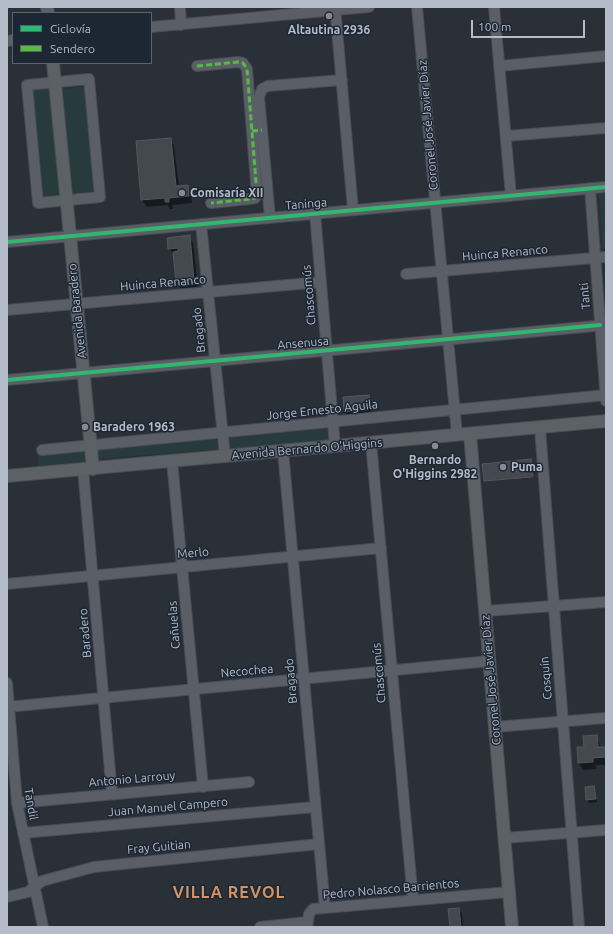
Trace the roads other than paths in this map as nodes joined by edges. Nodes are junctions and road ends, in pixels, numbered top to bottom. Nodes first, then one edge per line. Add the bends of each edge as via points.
1 (180, 7) edge
2 (369, 7) edge
3 (417, 7) edge
4 (494, 7) edge
5 (336, 9) edge
6 (181, 25) junction
7 (152, 27) edge
8 (606, 56) edge
9 (53, 64) edge
10 (197, 66) dead end
11 (499, 66) junction
12 (342, 80) junction
13 (54, 82) junction
14 (606, 128) edge
15 (257, 131) junction
16 (506, 136) junction
17 (606, 187) edge
18 (590, 188) junction
19 (511, 196) junction
20 (66, 200) junction
21 (435, 202) junction
22 (211, 203) dead end
23 (354, 210) junction
24 (315, 213) junction
25 (270, 218) junction
26 (201, 224) junction
27 (70, 236) junction
28 (7, 242) edge
29 (602, 257) edge
30 (442, 272) junction
31 (406, 274) dead end
32 (321, 282) junction
33 (208, 292) junction
34 (76, 304) junction
35 (7, 310) edge
36 (603, 325) edge
37 (448, 339) junction
38 (327, 350) junction
39 (215, 361) junction
40 (83, 373) junction
41 (7, 380) edge
42 (606, 396) edge
43 (606, 401) edge
44 (455, 410) junction
45 (333, 422) junction
46 (606, 422) edge
47 (540, 428) junction
48 (222, 433) junction
49 (470, 434) junction
50 (457, 435) junction
51 (371, 443) junction
52 (91, 445) junction
53 (335, 446) junction
54 (42, 450) dead end
55 (283, 451) junction
56 (225, 456) junction
57 (172, 461) junction
58 (88, 469) junction
59 (7, 476) edge
60 (381, 548) junction
61 (293, 556) junction
62 (182, 566) junction
63 (92, 575) junction
64 (7, 584) edge
65 (606, 602) edge
66 (553, 606) junction
67 (486, 611) junction
68 (490, 661) junction
69 (392, 670) junction
70 (304, 678) junction
71 (7, 683) edge
72 (192, 689) junction
73 (104, 697) junction
74 (8, 707) edge
75 (606, 718) edge
76 (562, 722) junction
77 (495, 727) junction
78 (10, 777) edge
79 (249, 782) dead end
80 (203, 787) junction
81 (112, 794) junction
82 (17, 803) junction
83 (315, 807) junction
84 (606, 830) edge
85 (23, 833) junction
86 (572, 833) junction
87 (504, 838) junction
88 (319, 844) junction
89 (35, 888) junction
90 (509, 892) junction
91 (8, 894) edge
92 (413, 900) junction
93 (325, 908) junction
94 (307, 925) edge
95 (43, 927) edge
96 (260, 927) edge
97 (512, 927) edge
98 (579, 927) edge

1 - 6 street
2 - 5 street
3 - 21 street, Coronel José Javier Díaz
4 - 11 street
5 - 6 street
5 - 12 street
6 - 7 street
8 - 11 street
9 - 13 main road, Avenida Baradero
10 - 15 street via 243,63 247,69
11 - 16 street
12 - 15 street via 268,86 262,89 259,97
12 - 23 street
13 - 20 main road, Avenida Baradero
13 - 20 street via 27,85 37,195 38,203
13 - 20 street via 89,79 100,197
14 - 16 street
15 - 22 street via 257,195 255,198
15 - 25 street
16 - 19 street
17 - 18 street, Taninga
18 - 19 street, Taninga
18 - 29 street, Tanti
19 - 21 street, Taninga
20 - 27 main road, Avenida Baradero
21 - 23 street, Taninga
21 - 30 street, Coronel José Javier Díaz
23 - 24 street, Taninga
24 - 25 street, Taninga
24 - 32 street, Chascomús
25 - 26 street, Taninga
26 - 27 street, Taninga
26 - 33 street, Bragado
27 - 28 street, Taninga
27 - 34 main road, Avenida Baradero
29 - 30 street, Huinca Renanco
29 - 36 street, Tanti via 597,287
30 - 31 street, Huinca Renanco
30 - 37 street, Coronel José Javier Díaz
32 - 33 street, Huinca Renanco
32 - 38 street, Chascomús
33 - 34 street, Huinca Renanco
33 - 39 street, Bragado
34 - 35 street, Huinca Renanco
34 - 40 main road, Avenida Baradero
36 - 37 street, Ansenusa
36 - 42 street, Tanti
37 - 38 street, Ansenusa
37 - 44 street, Coronel José Javier Díaz
38 - 39 street, Ansenusa
38 - 45 street, Chascomús
39 - 40 street, Ansenusa
39 - 48 street, Bragado
40 - 41 street, Ansenusa
40 - 52 main road, Avenida Baradero
42 - 43 street, Tanti
42 - 44 street, Jorge Ernesto Aguila
44 - 45 street, Jorge Ernesto Aguila
44 - 50 street, Coronel José Javier Díaz
45 - 48 street, Jorge Ernesto Aguila
45 - 53 street, Chascomús
46 - 47 main road, Avenida Bernardo O'Higgins
47 - 49 main road, Avenida Bernardo O'Higgins
47 - 66 street, Cosquín
48 - 52 street, Jorge Ernesto Aguila
48 - 56 street, Bragado
49 - 50 main road, Avenida Bernardo O'Higgins
49 - 67 main road, Coronel José Javier Díaz
50 - 51 main road, Avenida Bernardo O'Higgins
51 - 53 main road, Avenida Bernardo O'Higgins
51 - 60 street, Chascomús
52 - 54 street, Jorge Ernesto Aguila
52 - 58 main road, Avenida Baradero
53 - 55 main road, Avenida Bernardo O'Higgins
55 - 56 main road, Avenida Bernardo O'Higgins
55 - 61 street, Bragado
56 - 57 main road, Avenida Bernardo O'Higgins
57 - 58 main road, Avenida Bernardo O'Higgins
57 - 62 street, Cañuelas
58 - 59 main road, Avenida Bernardo O'Higgins
58 - 63 street, Baradero
60 - 61 street, Merlo
60 - 69 street, Chascomús
61 - 62 street, Merlo
61 - 70 street, Bragado
62 - 63 street, Merlo
62 - 72 street, Cañuelas
63 - 64 street, Merlo
63 - 73 street, Baradero
65 - 66 street
66 - 67 street
66 - 76 street, Cosquín
67 - 68 main road, Coronel José Javier Díaz
68 - 69 street, Necochea
68 - 77 main road, Coronel José Javier Díaz
69 - 70 street, Necochea
69 - 92 street, Chascomús
70 - 72 street, Necochea
70 - 83 street, Bragado
71 - 74 street, Tandil
72 - 73 street, Necochea
72 - 80 street, Cañuelas
73 - 74 street, Necochea
73 - 81 street, Baradero
74 - 78 street, Tandil
75 - 76 street
76 - 77 street
76 - 86 street, Cosquín
77 - 87 main road, Coronel José Javier Díaz
78 - 82 street, Tandil
79 - 80 street, Antonio Larrouy
80 - 81 street, Antonio Larrouy
81 - 82 street, Antonio Larrouy
82 - 85 street, Tandil
83 - 85 street, Juan Manuel Campero
83 - 88 street, Bragado
84 - 86 street
85 - 89 street, Tandil
86 - 87 street
86 - 98 street, Cosquín
87 - 90 main road, Coronel José Javier Díaz
88 - 89 street, Fray Guitian via 94,867 42,881
88 - 93 street, Bragado
89 - 91 street, Fray Guitian
89 - 95 street, Tandil
90 - 92 street, Pedro Nolasco Barrientos
90 - 97 main road, Coronel José Javier Díaz
92 - 93 street, Pedro Nolasco Barrientos
93 - 94 street, Pedro Nolasco Barrientos via 313,910 309,914
94 - 96 street, Pedro Nolasco Barrientos

